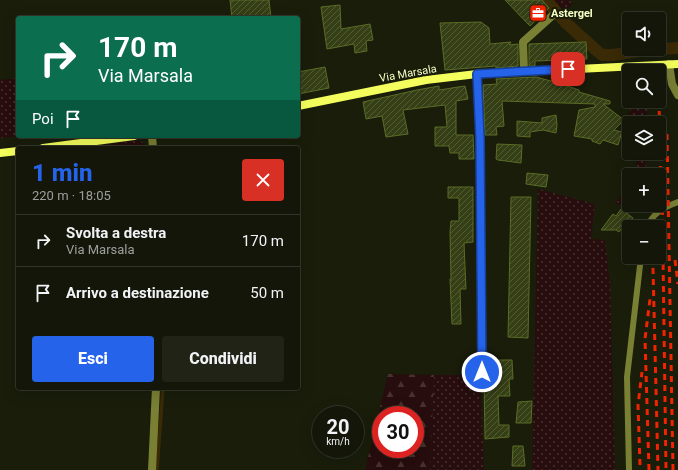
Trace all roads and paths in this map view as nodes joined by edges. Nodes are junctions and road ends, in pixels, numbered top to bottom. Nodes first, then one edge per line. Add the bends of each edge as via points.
1 (553, 15) dead end
2 (669, 64) junction
3 (678, 64) edge
4 (524, 72) junction
5 (477, 74) junction
6 (678, 95) edge
7 (300, 106) edge
8 (119, 138) edge
9 (57, 146) edge
10 (16, 151) edge
11 (0, 153) edge
12 (678, 202) edge
13 (650, 220) edge
14 (640, 264) edge
15 (482, 372) dead end
16 (156, 390) edge
17 (152, 470) edge
18 (629, 470) edge

1 - 4 street via 523,42
2 - 3 street, Via Marsala
2 - 4 street, Via Marsala
2 - 6 street via 672,84
4 - 5 street, Via Marsala
5 - 7 street, Via Marsala via 426,80
5 - 15 street
8 - 9 street
10 - 11 street
12 - 13 lane via 658,211
14 - 18 lane via 627,377
16 - 17 street

